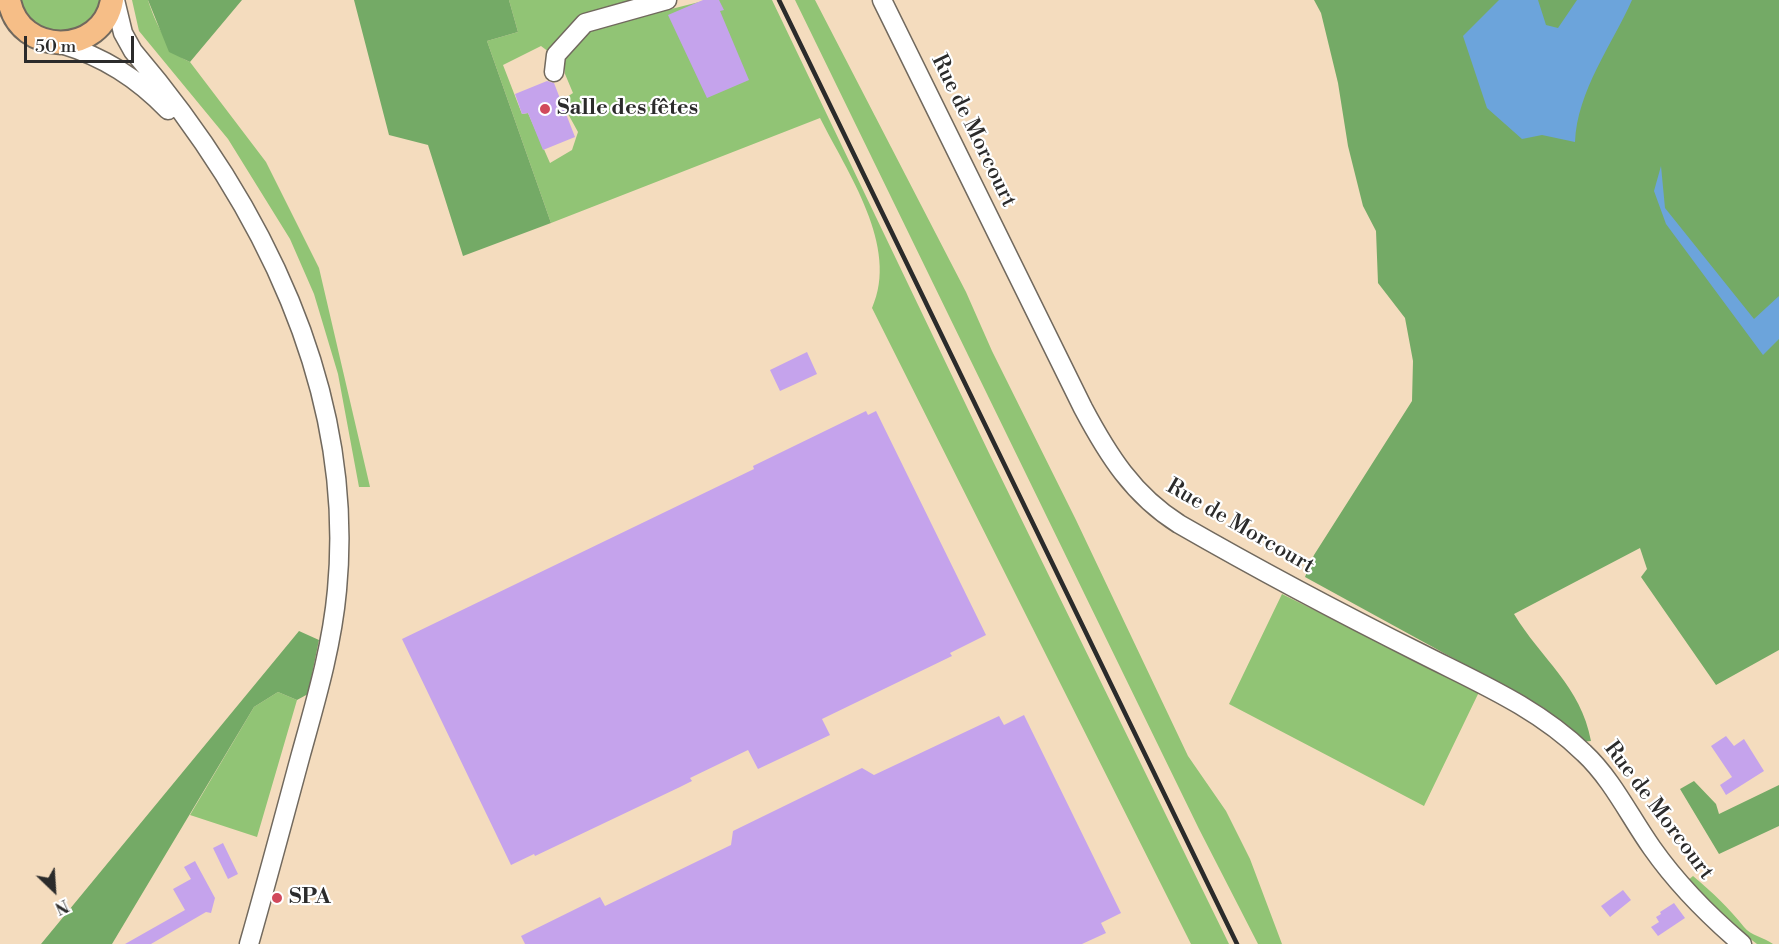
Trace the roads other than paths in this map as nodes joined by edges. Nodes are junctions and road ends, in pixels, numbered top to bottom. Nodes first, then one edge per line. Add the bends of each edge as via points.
1 (113, 0) edge
2 (667, 0) edge
3 (882, 0) edge
4 (8, 7) edge
5 (62, 44) junction
6 (554, 72) dead end
7 (214, 157) junction
8 (249, 944) edge
9 (1742, 944) edge

1 - 5 main road via 107,16 93,32
1 - 7 street via 133,51
2 - 6 street via 585,23 556,56
3 - 9 street, Rue de Morcourt via 1083,408 1135,490 1189,530 1485,685 1558,730 1605,777 1683,888
4 - 5 main road via 20,25 39,39
5 - 7 street via 104,60 147,89
7 - 8 street via 262,237 288,292 320,396 336,486 337,589 325,665

